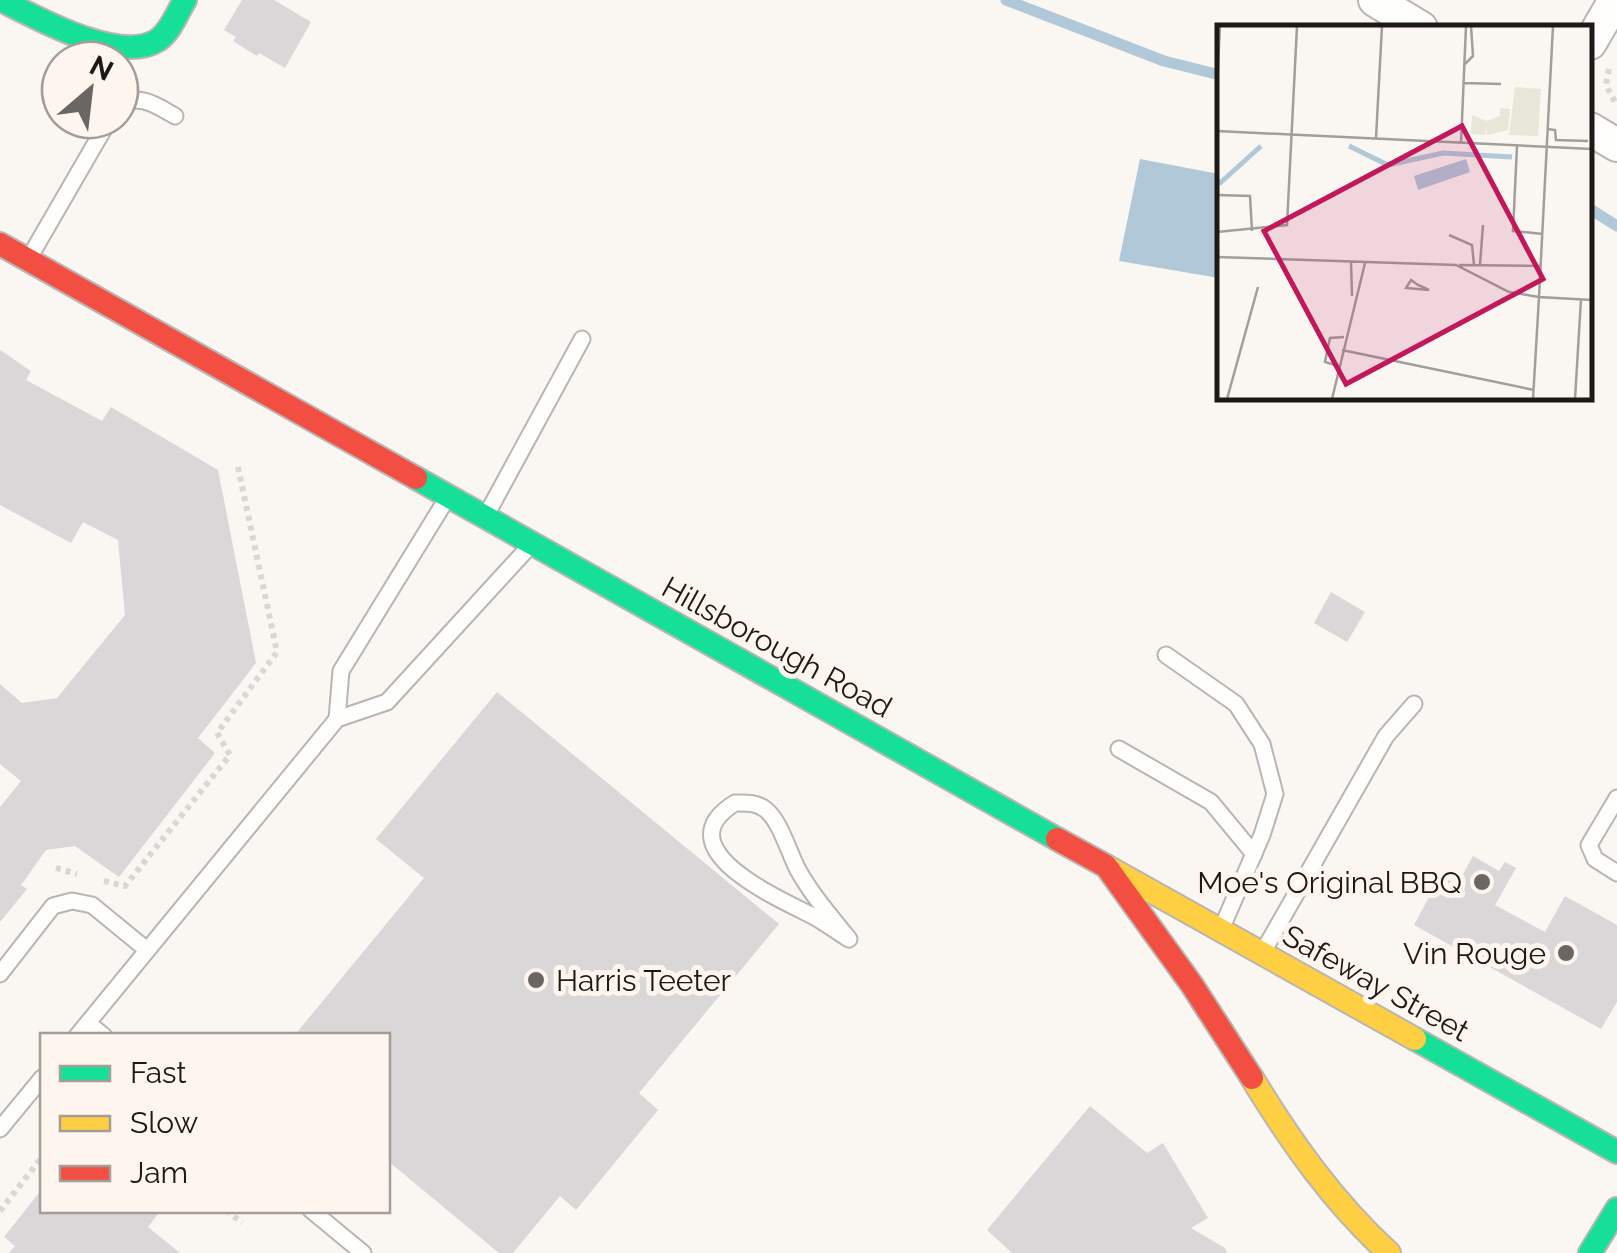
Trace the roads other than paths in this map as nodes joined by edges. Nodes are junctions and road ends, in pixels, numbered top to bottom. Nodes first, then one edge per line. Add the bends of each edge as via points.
1 (1, 0) edge
2 (185, 0) edge
3 (1375, 0) edge
4 (1615, 0) edge
5 (1416, 25) edge
6 (1601, 52) edge
7 (140, 100) edge
8 (176, 116) dead end
9 (1592, 130) edge
10 (97, 140) edge
11 (1617, 145) edge
12 (0, 244) edge
13 (27, 260) junction
14 (582, 339) dead end
15 (448, 496) junction
16 (485, 518) junction
17 (532, 544) junction
18 (1166, 655) dead end
19 (1414, 704) dead end
20 (337, 718) junction
21 (1119, 749) dead end
22 (1617, 798) edge
23 (1254, 854) junction
24 (1106, 866) junction
25 (1617, 872) edge
26 (1220, 930) junction
27 (849, 939) joint
28 (146, 950) junction
29 (1262, 953) junction
30 (0, 974) edge
31 (82, 1029) edge
32 (40, 1080) edge
33 (0, 1100) edge
34 (14, 1112) junction
35 (0, 1129) edge
36 (1617, 1152) edge
37 (1617, 1210) edge
38 (315, 1213) edge
39 (362, 1253) edge
40 (1389, 1253) edge
41 (1590, 1253) edge

1 - 2 main road via 61,30 119,46 161,38
3 - 5 street
4 - 6 street
7 - 8 lane
9 - 11 street
10 - 13 lane
12 - 13 main road, Hillsborough Road
13 - 15 main road, Hillsborough Road
14 - 16 lane
15 - 16 main road, Hillsborough Road
15 - 20 lane via 341,670
16 - 17 main road, Hillsborough Road
17 - 20 lane via 387,702
17 - 24 main road, Hillsborough Road
18 - 23 lane via 1236,704 1262,744 1275,794
19 - 29 lane via 1386,736
20 - 28 lane
21 - 23 lane via 1211,802
22 - 25 lane via 1589,844 1595,859
23 - 26 lane
24 - 26 main road, Safeway Street
24 - 40 main road, Hillsborough Road via 1299,1153
26 - 29 main road, Safeway Street
27 - 27 lane via 813,894 768,811 735,802 719,812 712,845 732,869
28 - 30 lane via 92,905 72,901 53,906
28 - 31 lane
29 - 36 main road, Safeway Street
32 - 34 lane
33 - 34 lane
34 - 35 lane
37 - 41 main road
38 - 39 lane

